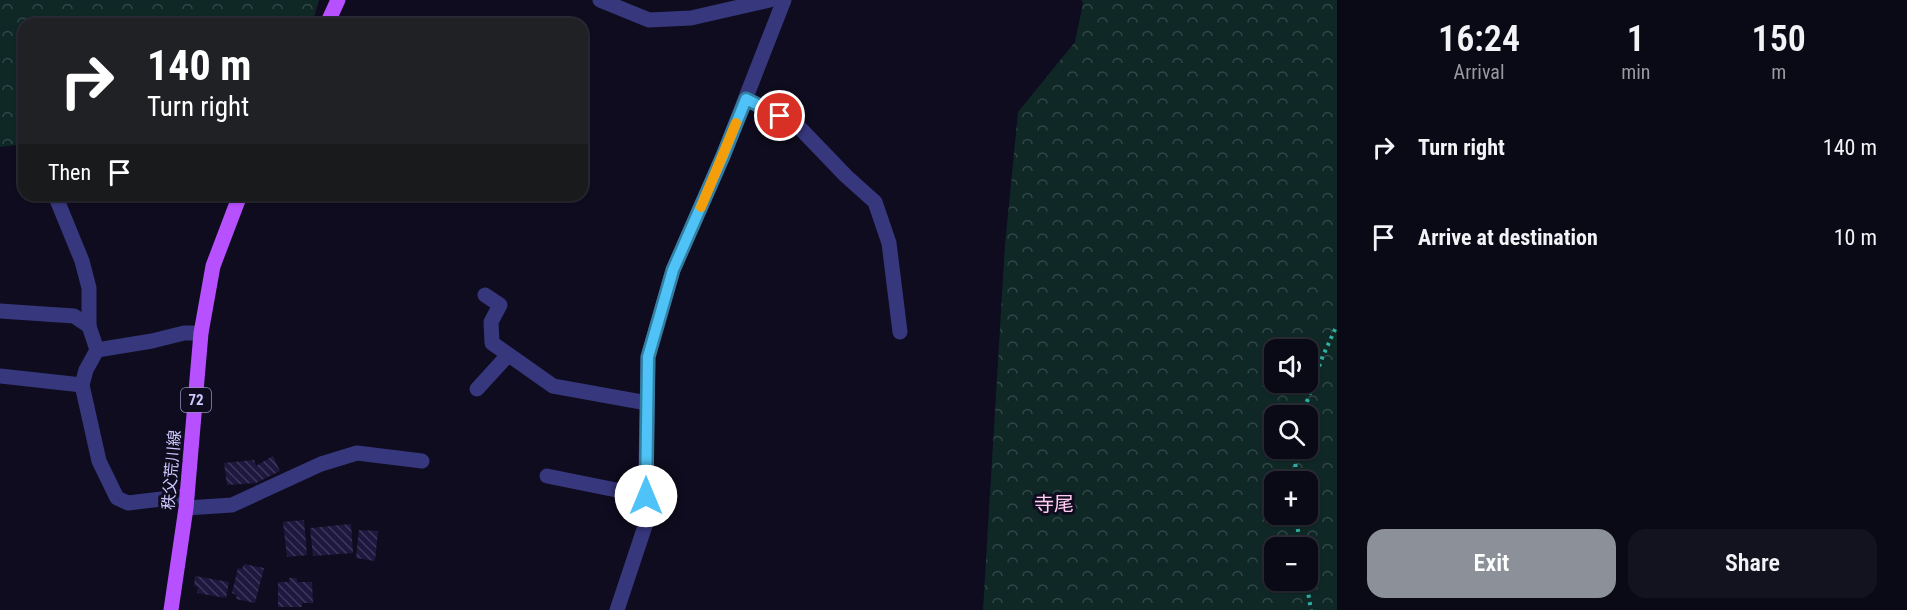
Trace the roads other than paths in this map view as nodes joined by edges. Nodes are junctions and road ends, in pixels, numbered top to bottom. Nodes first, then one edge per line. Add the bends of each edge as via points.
1 (338, 0) edge
2 (600, 0) edge
3 (770, 0) edge
4 (784, 0) edge
5 (330, 18) edge
6 (746, 99) junction
7 (58, 201) edge
8 (238, 201) edge
9 (485, 295) dead end
10 (0, 311) edge
11 (89, 326) junction
12 (900, 332) dead end
13 (201, 333) junction
14 (97, 350) junction
15 (508, 355) junction
16 (0, 376) edge
17 (82, 385) junction
18 (477, 389) dead end
19 (647, 403) junction
20 (422, 461) dead end
21 (547, 476) dead end
22 (646, 496) junction
23 (187, 502) junction
24 (171, 610) edge
25 (617, 610) edge

1 - 5 main road
2 - 3 street via 649,20 691,18
4 - 6 street
6 - 12 street via 797,125 875,202 889,243
6 - 19 street via 673,270 648,357
7 - 11 street via 89,288
8 - 13 main road, 秩父荒川線 / 72 via 213,266
9 - 15 street via 500,304 491,322 492,343
10 - 11 street via 74,316
11 - 14 street
13 - 14 street
13 - 23 main road, 秩父荒川線 / 72
14 - 17 street
15 - 18 street
15 - 19 street via 553,386
16 - 17 street
17 - 23 street via 99,461 117,498 128,503
19 - 22 street
20 - 23 street via 357,453 321,464 232,506
21 - 22 street
22 - 25 street via 645,526
23 - 24 main road, 秩父荒川線 / 72

